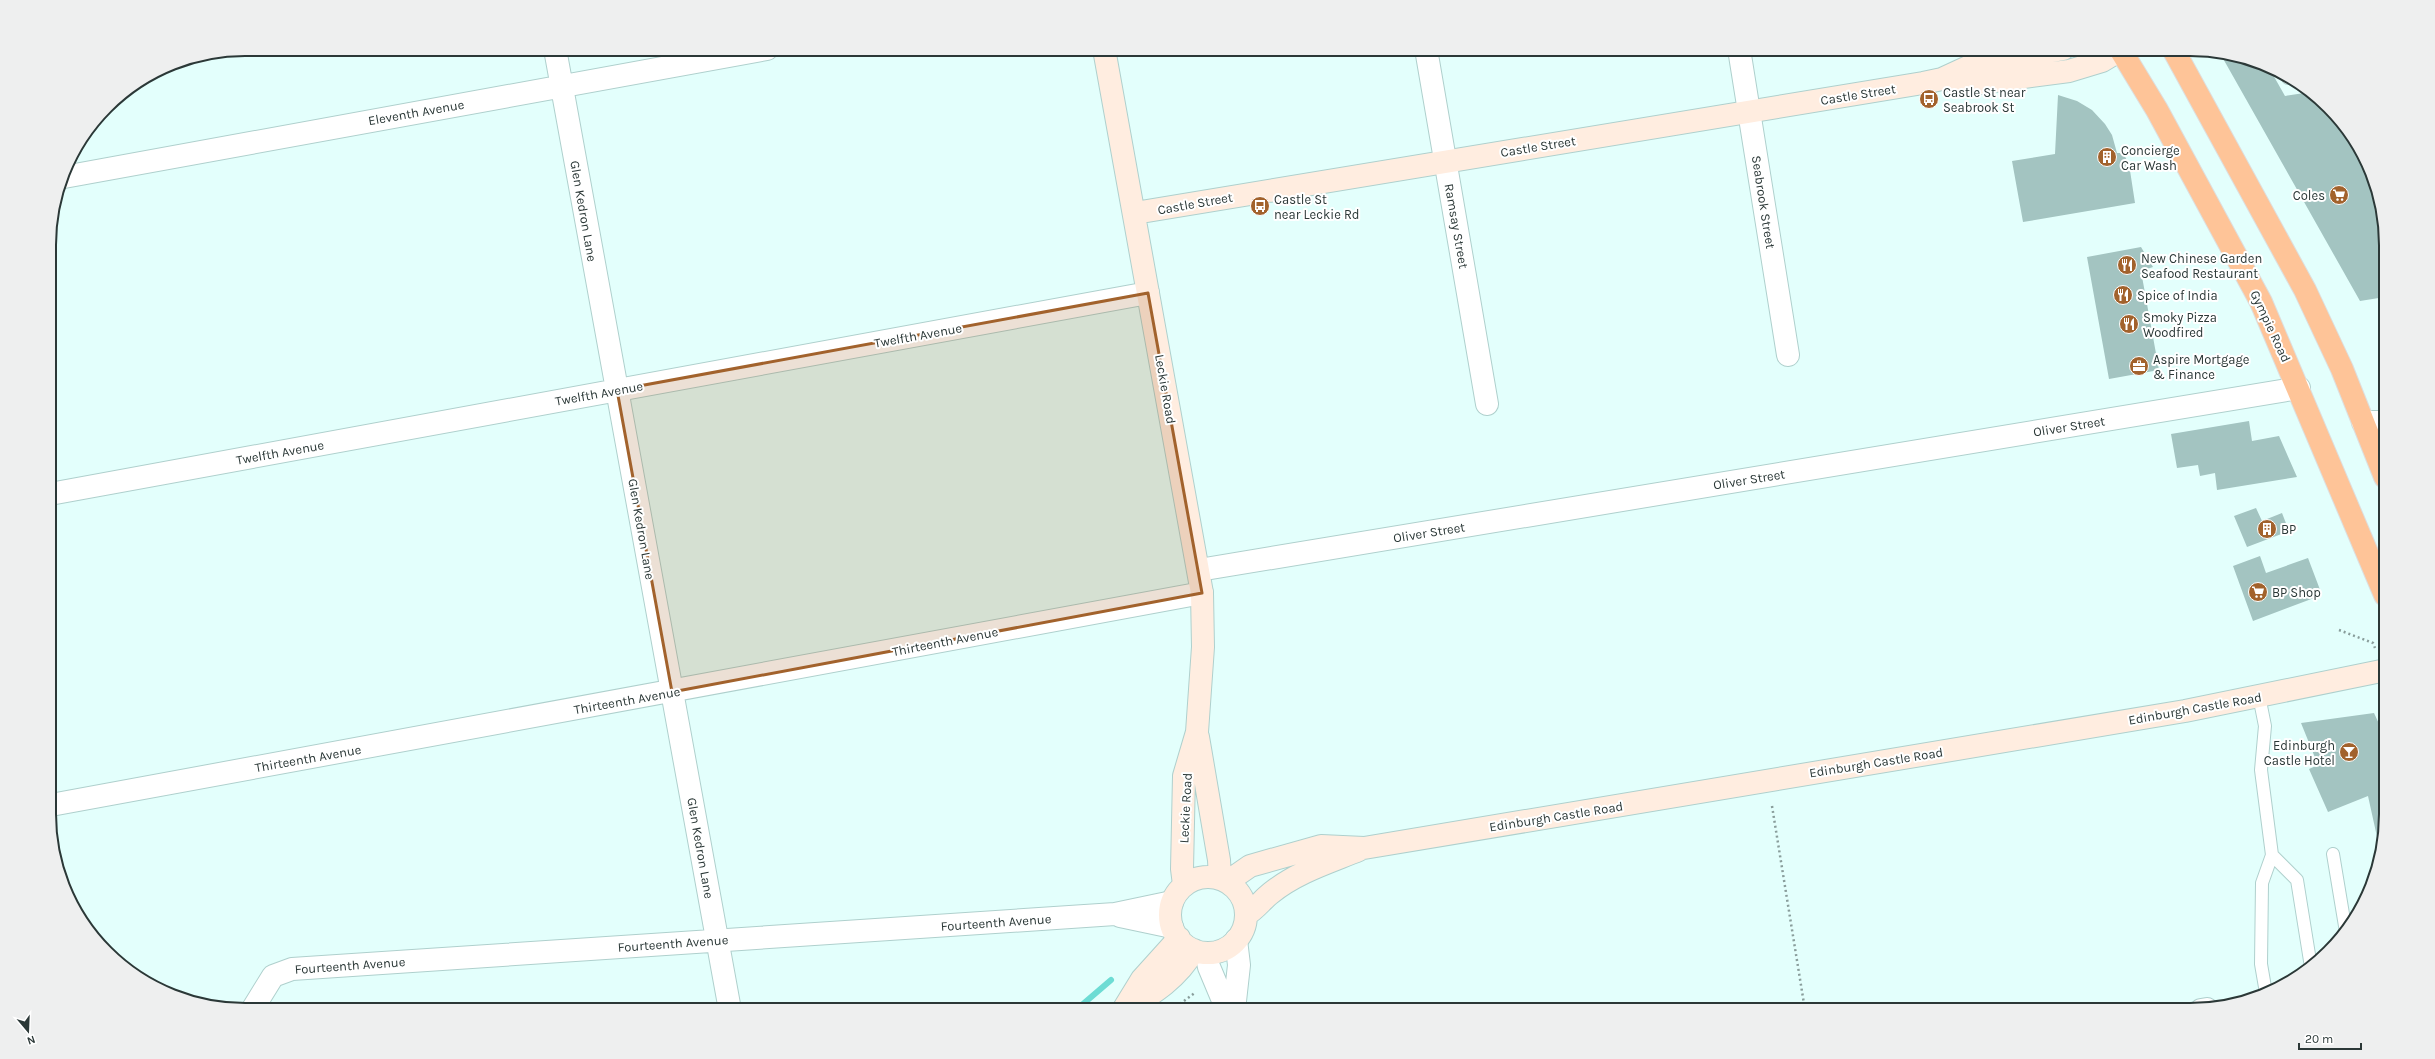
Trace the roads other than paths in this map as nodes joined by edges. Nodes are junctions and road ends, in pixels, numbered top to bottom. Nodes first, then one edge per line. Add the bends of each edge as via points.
1 (556, 56) edge
2 (728, 56) edge
3 (1105, 56) edge
4 (1427, 56) edge
5 (1740, 56) edge
6 (2026, 56) edge
7 (2108, 56) edge
8 (2125, 56) edge
9 (2177, 56) edge
10 (1942, 79) junction
11 (561, 86) junction
12 (1749, 111) junction
13 (1446, 161) junction
14 (69, 176) edge
15 (1135, 213) junction
16 (1148, 293) junction
17 (1788, 355) dead end
18 (2299, 388) junction
19 (617, 390) junction
20 (1487, 404) dead end
21 (2363, 422) junction
22 (2379, 422) edge
23 (2379, 462) edge
24 (56, 493) edge
25 (1199, 570) junction
26 (2379, 581) edge
27 (1202, 593) junction
28 (2379, 671) edge
29 (672, 692) junction
30 (2258, 696) junction
31 (1196, 732) junction
32 (56, 804) edge
33 (1364, 848) junction
34 (2333, 854) dead end
35 (2272, 855) junction
36 (1224, 880) junction
37 (1178, 894) junction
38 (1115, 914) junction
39 (1246, 915) junction
40 (2344, 923) edge
41 (717, 940) junction
42 (1236, 940) junction
43 (1188, 942) junction
44 (2310, 960) edge
45 (2265, 987) edge
46 (256, 1003) edge
47 (729, 1003) edge
48 (1127, 1003) edge
49 (1138, 1003) edge
50 (1224, 1003) edge
51 (1235, 1003) edge

1 - 11 street, Glen Kedron Lane
2 - 11 street, Eleventh Avenue
3 - 15 street, Leckie Road
4 - 13 street, Ramsay Street
5 - 12 street, Seabrook Street
6 - 10 street, Castle Street via 1968,67
7 - 10 street, Castle Street via 2091,65 2028,78 1973,84
8 - 18 highway, Gympie Road via 2261,302
9 - 21 highway via 2305,290
10 - 12 street, Castle Street
11 - 14 street, Eleventh Avenue
11 - 19 street, Glen Kedron Lane
12 - 13 street, Castle Street
12 - 17 street, Seabrook Street
13 - 15 street, Castle Street
13 - 20 street, Ramsay Street
15 - 16 street, Leckie Road
16 - 19 street, Twelfth Avenue
16 - 25 street, Leckie Road
18 - 25 street, Oliver Street
18 - 26 highway, Gympie Road
19 - 24 street, Twelfth Avenue
19 - 29 street, Glen Kedron Lane
21 - 22 street
21 - 23 highway
25 - 27 street, Leckie Road
27 - 29 street, Thirteenth Avenue
27 - 31 street, Leckie Road via 1203,647
28 - 30 street, Edinburgh Castle Road
29 - 32 street, Thirteenth Avenue
29 - 41 street, Glen Kedron Lane
30 - 33 street, Edinburgh Castle Road via 2185,711
30 - 35 lane via 2265,726 2261,770
31 - 36 street, Leckie Road
31 - 37 street, Leckie Road via 1184,776 1182,869
33 - 36 street, Edinburgh Castle Road via 1320,846 1250,866
33 - 39 street, Edinburgh Castle Road via 1307,871 1271,893 1256,909
34 - 40 lane
35 - 44 lane via 2297,880
35 - 45 lane via 2262,883 2261,964
36 - 37 street via 1207,877 1195,879
36 - 39 street via 1241,896
37 - 38 street, Fourteenth Avenue
37 - 43 street via 1170,915
38 - 41 street, Fourteenth Avenue
38 - 43 street, Fourteenth Avenue
39 - 42 street via 1241,933
41 - 46 street, Fourteenth Avenue via 292,969 273,976
41 - 47 street, Glen Kedron Lane
42 - 43 street via 1217,952
42 - 51 street via 1239,965
43 - 48 street via 1142,979
43 - 49 street via 1184,968 1158,991
43 - 50 street via 1209,967

